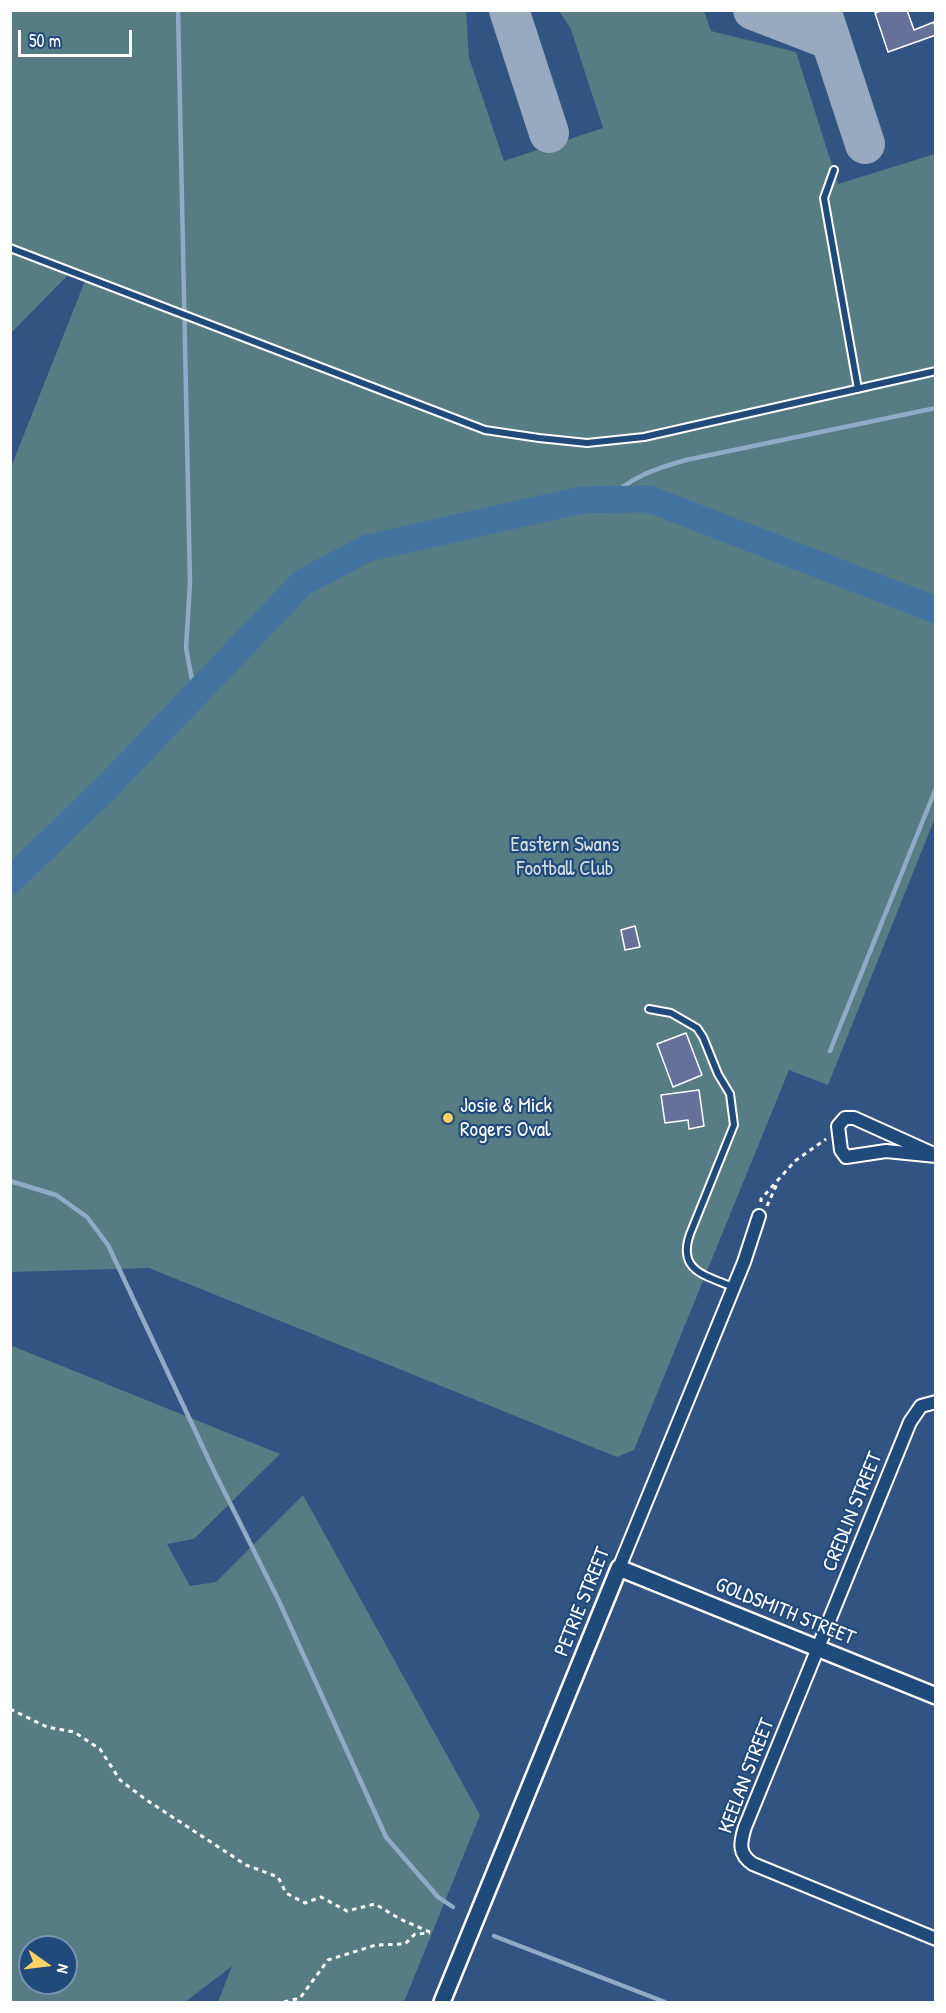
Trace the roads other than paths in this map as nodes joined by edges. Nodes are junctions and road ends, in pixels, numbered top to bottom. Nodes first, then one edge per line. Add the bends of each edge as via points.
1 (834, 170) dead end
2 (10, 248) edge
3 (936, 371) edge
4 (858, 389) junction
5 (649, 1010) dead end
6 (936, 1155) edge
7 (759, 1216) road end
8 (734, 1288) junction
9 (936, 1402) edge
10 (620, 1568) junction
11 (819, 1648) junction
12 (936, 1696) edge
13 (936, 1939) edge
14 (442, 2002) edge

1 - 4 lane via 824,198
2 - 4 lane via 485,430 587,443 644,437
3 - 4 lane
5 - 8 lane via 672,1013 696,1028 730,1094 734,1125 686,1249 694,1270
6 - 6 street via 886,1151 846,1157 841,1150 838,1126 845,1118 854,1118
7 - 8 street, PETRIE STREET
8 - 10 street, PETRIE STREET
9 - 11 street, CREDLIN STREET via 921,1406 913,1417
10 - 11 street, GOLDSMITH STREET
10 - 14 street, PETRIE STREET
11 - 12 street, GOLDSMITH STREET
11 - 13 street, KEELAN STREET via 741,1839 741,1851 759,1867

